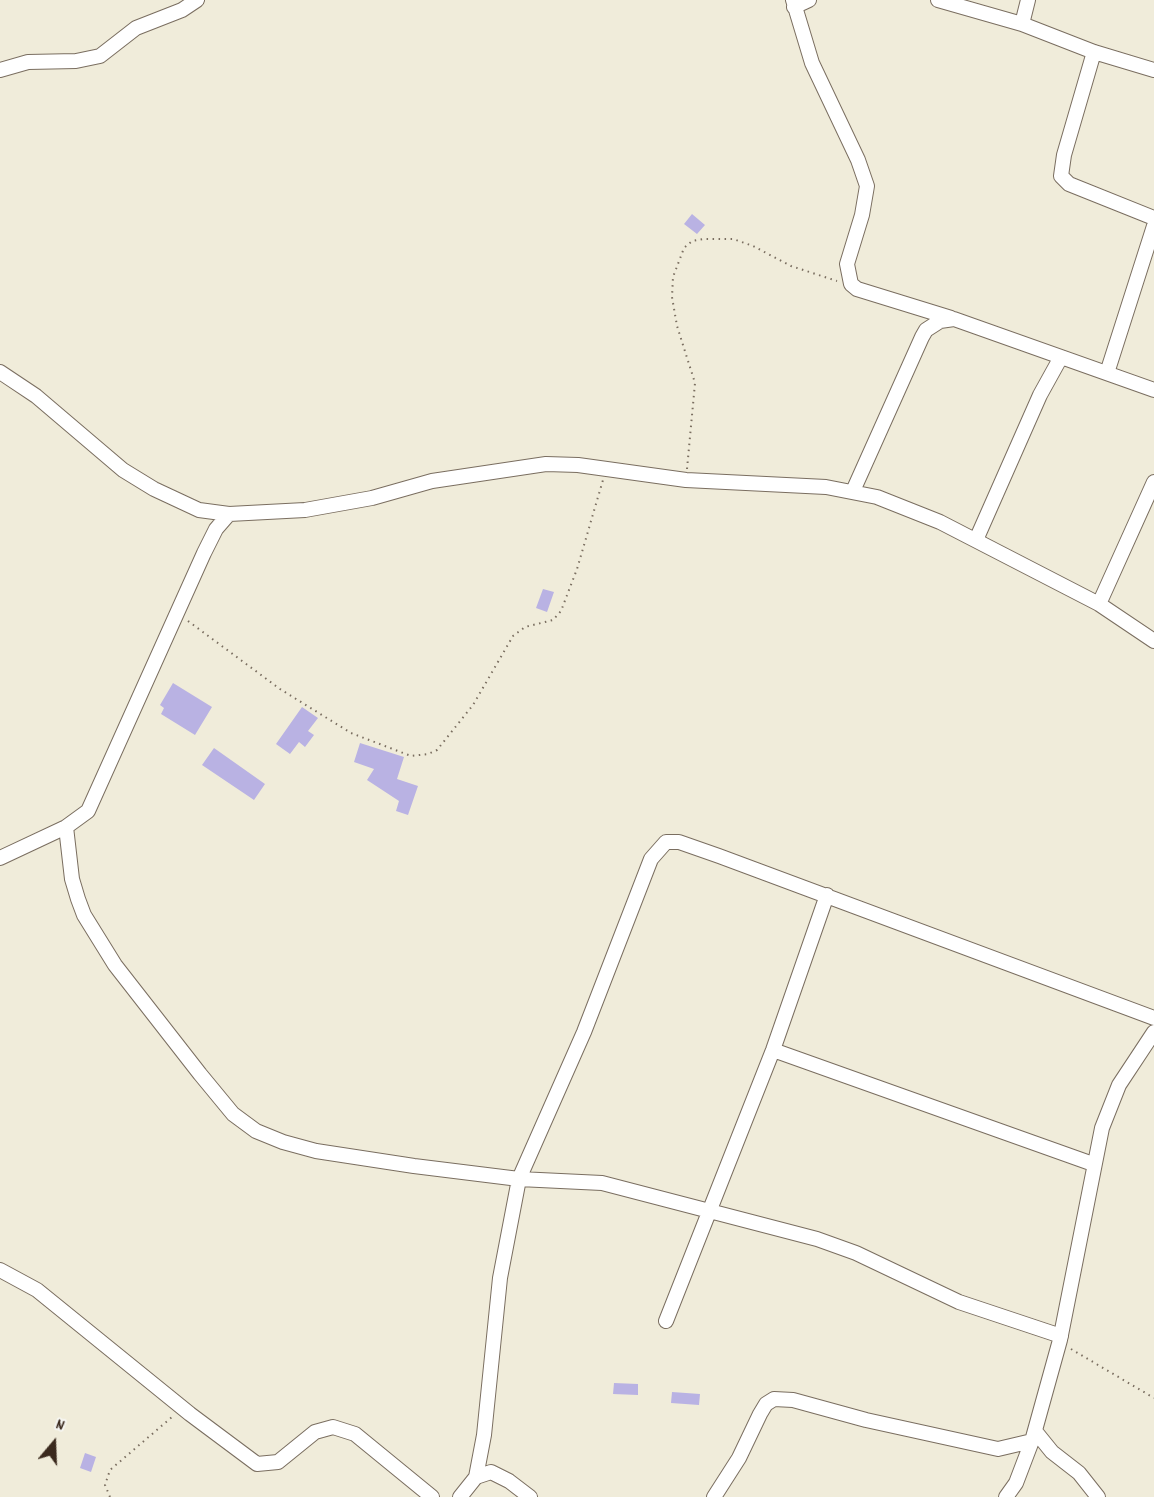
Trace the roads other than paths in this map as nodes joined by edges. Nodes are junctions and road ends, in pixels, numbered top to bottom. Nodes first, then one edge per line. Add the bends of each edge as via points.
1 (197, 0) edge
2 (809, 0) edge
3 (938, 0) edge
4 (1028, 0) edge
5 (794, 3) edge
6 (1022, 24) junction
7 (1094, 52) junction
8 (0, 70) edge
9 (1154, 70) edge
10 (1154, 218) edge
11 (1154, 226) edge
12 (954, 320) junction
13 (1061, 357) junction
14 (0, 372) edge
15 (1107, 374) junction
16 (1154, 390) edge
17 (1154, 482) edge
18 (853, 491) junction
19 (229, 514) junction
20 (976, 540) junction
21 (1100, 604) junction
22 (1154, 641) edge
23 (66, 827) junction
24 (0, 858) edge
25 (827, 895) junction
26 (1154, 1018) edge
27 (1154, 1032) edge
28 (773, 1050) junction
29 (1093, 1164) junction
30 (519, 1179) junction
31 (711, 1211) junction
32 (0, 1270) edge
33 (666, 1321) dead end
34 (1060, 1338) junction
35 (1033, 1436) junction
36 (476, 1477) junction
37 (432, 1497) edge
38 (460, 1497) edge
39 (530, 1497) edge
40 (714, 1497) edge
41 (1006, 1497) edge
42 (1098, 1497) edge

1 - 8 street via 136,28 100,56 28,62
2 - 5 street
3 - 6 street
4 - 6 street
5 - 12 street via 812,63 867,186 847,264 851,284
6 - 7 street
7 - 9 street
7 - 10 street via 1061,176 1069,184
11 - 15 street
12 - 13 street
12 - 18 street via 940,321 926,330
13 - 15 street
13 - 20 street via 1040,395
14 - 19 street via 36,396 123,470 199,510
15 - 16 street
17 - 21 street
18 - 19 street via 795,484 686,480 546,464 432,481 372,498 305,510
18 - 20 street via 940,522
19 - 23 street via 208,545 102,785 88,811
20 - 21 street
21 - 22 street
23 - 24 street
23 - 30 street via 72,879 84,915 115,965 233,1114 256,1131 316,1151
25 - 26 street
25 - 28 street
25 - 30 street via 679,842 666,842 659,848 637,892 584,1032
27 - 29 street via 1130,1066 1108,1109
28 - 29 street
28 - 31 street
29 - 34 street
30 - 31 street via 602,1183
30 - 36 street via 500,1278
31 - 33 street
31 - 34 street via 827,1242 959,1302
32 - 37 street via 37,1290 257,1464 278,1462 315,1431 345,1429
34 - 35 street
35 - 40 street via 998,1449 793,1400 774,1399 766,1404
35 - 41 street via 1016,1483
35 - 42 street via 1079,1473
36 - 38 street
36 - 39 street via 491,1472

